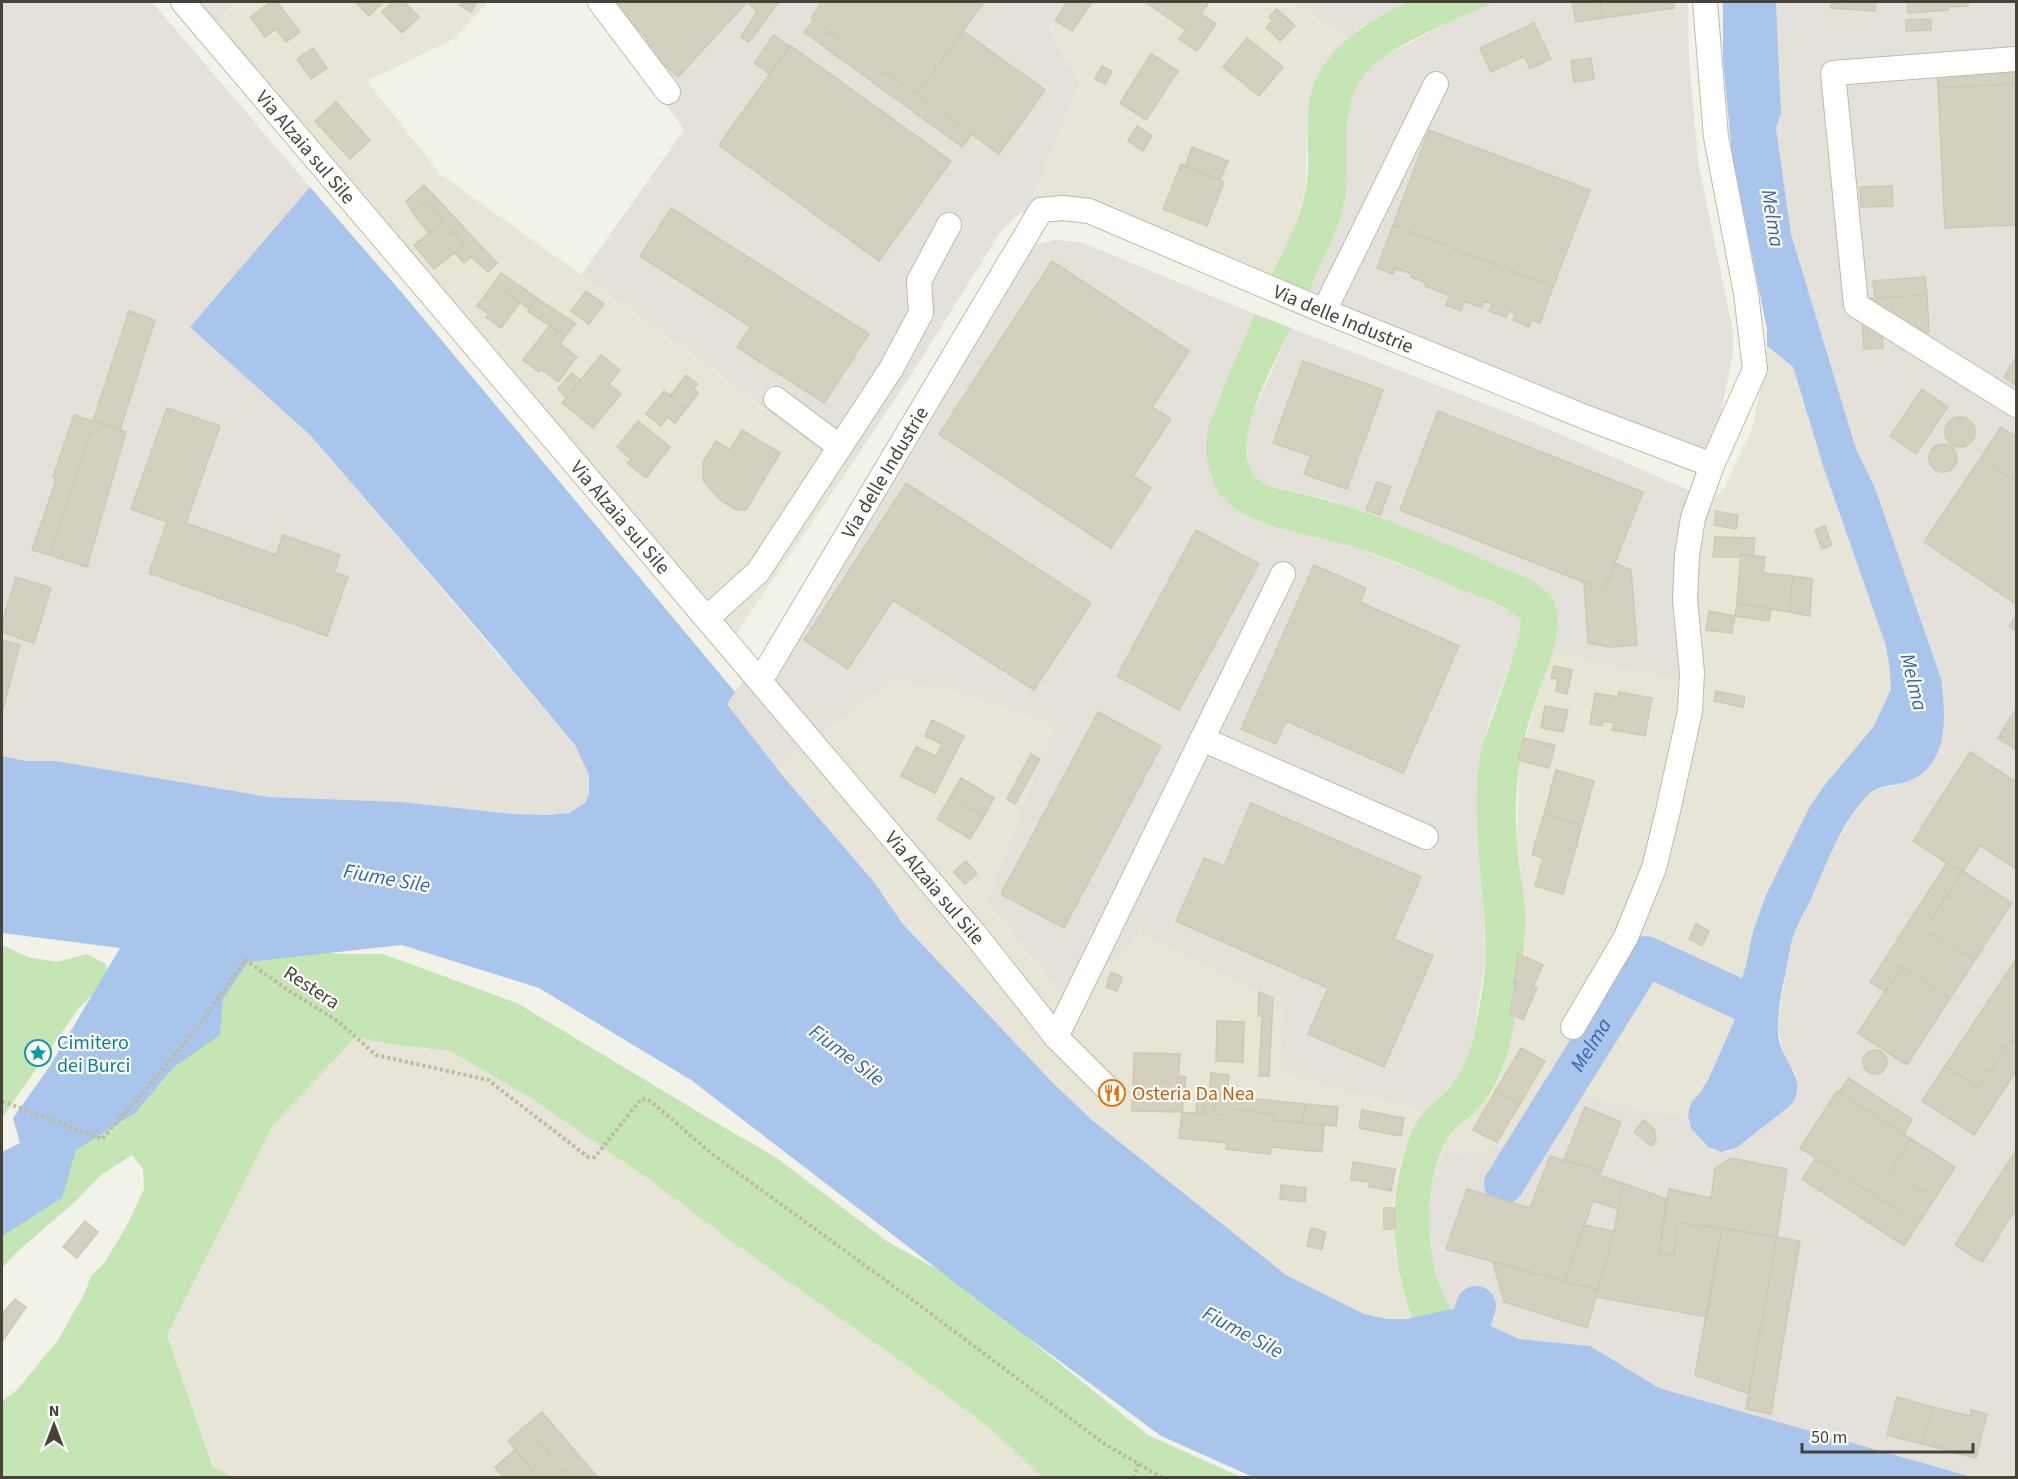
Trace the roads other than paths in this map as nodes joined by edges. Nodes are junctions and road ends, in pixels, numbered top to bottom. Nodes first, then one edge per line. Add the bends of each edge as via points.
1 (187, 2) edge
2 (600, 2) edge
3 (1705, 2) edge
4 (2016, 59) edge
5 (1436, 84) dead end
6 (668, 92) dead end
7 (949, 225) dead end
8 (1324, 310) junction
9 (776, 399) dead end
10 (2016, 405) edge
11 (840, 447) junction
12 (1712, 465) junction
13 (1283, 574) dead end
14 (707, 618) junction
15 (760, 681) junction
16 (1202, 739) junction
17 (1426, 837) dead end
18 (1573, 1027) dead end
19 (1056, 1037) junction
20 (1111, 1092) dead end

1 - 14 street, Via Alzaia sul Sile
2 - 6 street
3 - 12 street via 1716,137 1746,293 1755,369
4 - 10 street via 1833,73 1856,305
5 - 8 street
7 - 11 street via 919,281 921,313 891,369
8 - 12 street, Via delle Industrie
8 - 15 street, Via delle Industrie via 1089,211 1062,207 1041,210
9 - 11 street
11 - 14 street via 758,572
12 - 18 street via 1693,518 1687,555 1690,711 1654,868 1626,937
13 - 16 street
14 - 15 street, Via Alzaia sul Sile
15 - 19 street, Via Alzaia sul Sile via 978,938
16 - 17 street
16 - 19 street
19 - 20 street, Via Alzaia sul Sile

